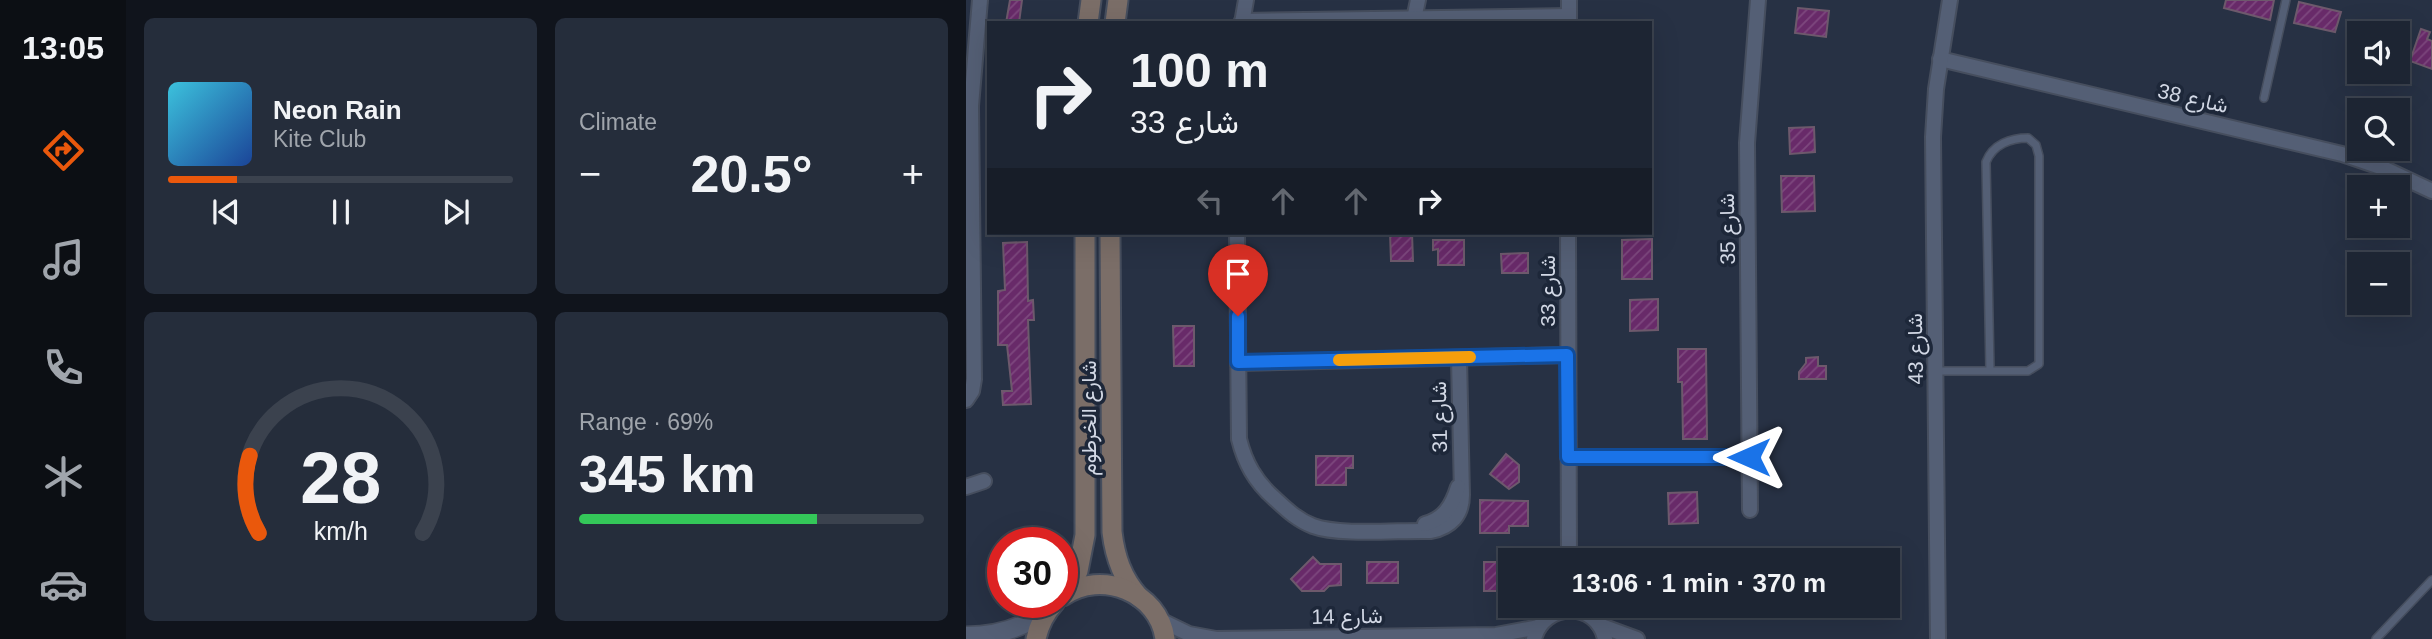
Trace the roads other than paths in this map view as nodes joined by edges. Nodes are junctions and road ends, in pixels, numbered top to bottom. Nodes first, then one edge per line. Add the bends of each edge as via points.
1 (980, 0) edge
2 (1091, 0) edge
3 (1118, 0) edge
4 (1246, 0) edge
5 (1418, 0) edge
6 (1569, 0) edge
7 (1758, 0) edge
8 (1950, 0) edge
9 (2286, 0) edge
10 (1414, 19) junction
11 (1569, 20) edge
12 (1088, 21) edge
13 (1115, 21) edge
14 (1242, 21) edge
15 (1299, 21) edge
16 (1940, 59) junction
17 (2264, 98) dead end
18 (968, 106) edge
19 (2432, 191) edge
20 (1085, 235) edge
21 (1110, 235) edge
22 (1237, 235) edge
23 (1568, 235) edge
24 (970, 267) edge
25 (1567, 355) junction
26 (1459, 358) junction
27 (1238, 362) junction
28 (1937, 371) junction
29 (1990, 371) junction
30 (966, 400) edge
31 (1568, 457) junction
32 (1749, 457) junction
33 (984, 481) dead end
34 (966, 487) edge
35 (1750, 510) dead end
36 (1570, 548) edge
37 (1078, 570) edge
38 (2432, 580) edge
39 (1078, 589) edge
40 (1139, 597) junction
41 (1033, 618) edge
42 (1045, 618) edge
43 (1594, 618) edge
44 (1158, 619) junction
45 (1543, 622) edge
46 (1597, 622) junction
47 (966, 636) edge
48 (1036, 639) edge
49 (1164, 639) edge
50 (1605, 639) edge
51 (1637, 639) edge
52 (1938, 639) edge
53 (2376, 639) edge

1 - 18 street
2 - 12 main road
3 - 13 main road
4 - 14 street
5 - 10 street
6 - 11 street
7 - 32 street, شارع 35 via 1747,143
8 - 16 street, شارع 43
9 - 17 lane
10 - 11 street
10 - 15 street
16 - 19 street, شارع 38 via 2342,155
16 - 28 street, شارع 43 via 1933,137
18 - 24 street
20 - 37 main road, شارع الخرطوم via 1085,535
21 - 40 main road, شارع الخرطوم via 1112,532 1121,571
22 - 27 street, شارع 31
23 - 25 street, شارع 33
24 - 30 street via 974,379
25 - 26 street
25 - 31 street, شارع 33
26 - 27 street
26 - 27 street, شارع 31 via 1461,475 1452,502 1440,518 1403,530 1314,526 1289,512 1261,486 1239,439
28 - 29 lane
28 - 52 street, شارع 43
29 - 29 lane via 2031,370 2041,360 2039,156 2028,138 2014,138 1991,152 1986,168
31 - 32 street
31 - 36 street, شارع 33
32 - 35 street, شارع 35
33 - 34 street
38 - 53 lane
39 - 40 main road via 1104,584
40 - 44 main road, شارع الخرطوم
41 - 47 street via 1004,632
42 - 48 main road, شارع الخرطوم
43 - 46 street
44 - 45 street, شارع 14 via 1189,634 1216,639 1496,635
44 - 49 main road
45 - 46 street, شارع 14 via 1576,610
46 - 50 street
46 - 51 street

